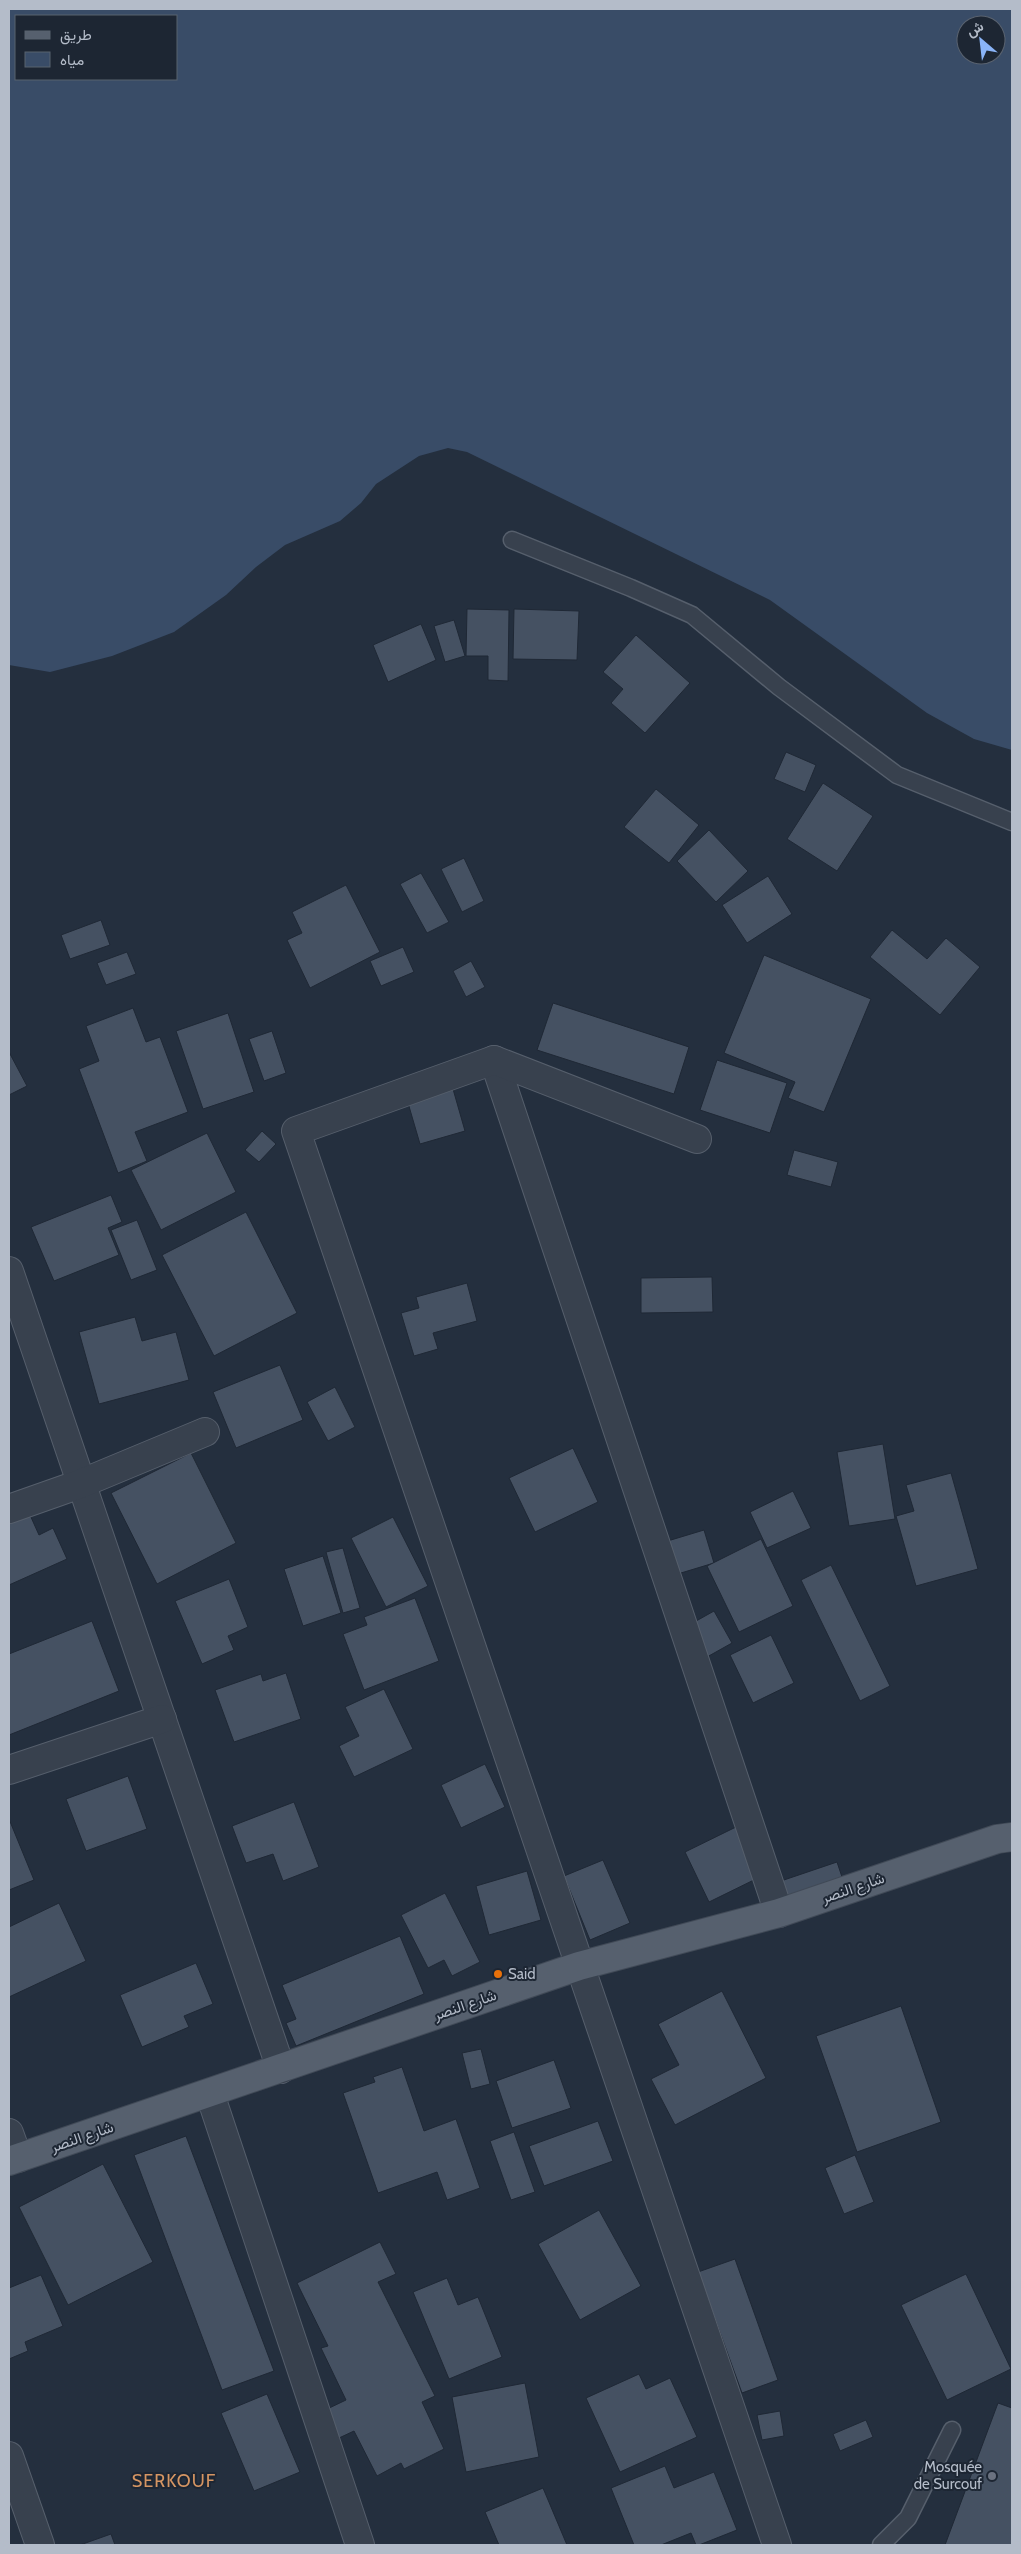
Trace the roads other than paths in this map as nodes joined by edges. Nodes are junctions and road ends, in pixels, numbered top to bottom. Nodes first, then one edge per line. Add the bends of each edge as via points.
1 (512, 540) dead end
2 (1012, 822) edge
3 (494, 1060) junction
4 (697, 1138) dead end
5 (9, 1271) edge
6 (205, 1432) dead end
7 (80, 1484) junction
8 (9, 1509) edge
9 (162, 1719) junction
10 (9, 1770) edge
11 (1012, 1837) edge
12 (779, 1913) junction
13 (579, 1966) junction
14 (281, 2069) junction
15 (210, 2094) junction
16 (9, 2133) edge
17 (13, 2160) edge
18 (952, 2430) dead end
19 (9, 2456) edge
20 (40, 2545) edge
21 (360, 2545) edge
22 (777, 2545) edge
23 (881, 2545) edge

1 - 2 lane via 692,615 779,687 897,774
3 - 4 street
3 - 12 street
3 - 13 street via 296,1131
5 - 7 street
6 - 7 street
7 - 8 street
7 - 9 street
9 - 10 street
9 - 14 street
11 - 12 main road, شارع النصر via 997,1839
12 - 13 main road, شارع النصر
13 - 14 main road, شارع النصر
13 - 22 street
14 - 15 main road, شارع النصر
15 - 17 main road, شارع النصر
15 - 21 street
16 - 17 street
18 - 23 lane via 908,2518
19 - 20 street

